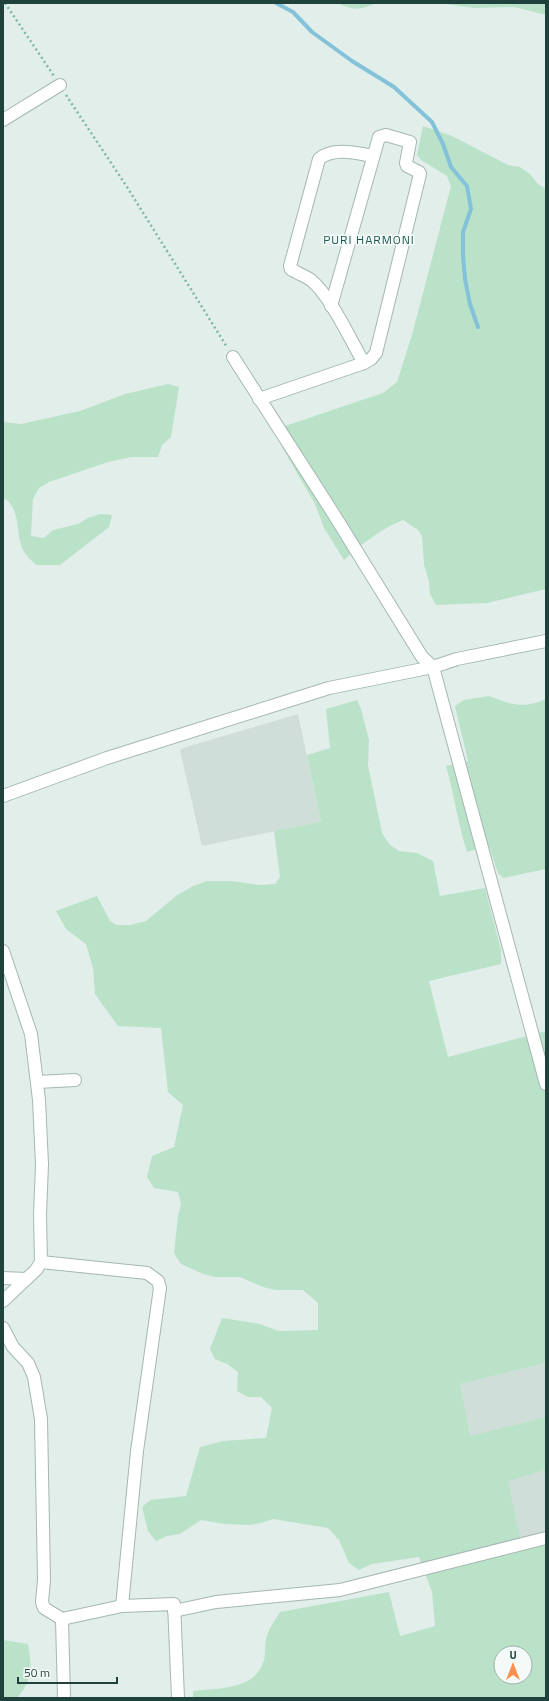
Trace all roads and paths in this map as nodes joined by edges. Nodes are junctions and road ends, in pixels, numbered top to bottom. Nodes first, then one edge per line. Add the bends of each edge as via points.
1 (5, 3) edge
2 (60, 85) junction
3 (3, 120) edge
4 (373, 156) junction
5 (331, 306) junction
6 (233, 357) joint
7 (364, 363) junction
8 (259, 399) junction
9 (546, 641) edge
10 (433, 667) junction
11 (3, 796) edge
12 (3, 951) edge
13 (74, 1080) dead end
14 (37, 1082) junction
15 (546, 1084) edge
16 (41, 1262) junction
17 (3, 1278) edge
18 (26, 1279) junction
19 (3, 1301) edge
20 (3, 1328) edge
21 (546, 1538) edge
22 (122, 1606) junction
23 (174, 1611) junction
24 (62, 1619) junction
25 (64, 1698) edge
26 (178, 1698) edge

1 - 2 path
2 - 3 street
2 - 6 path
4 - 5 street
4 - 5 street via 346,152 324,155 317,165 290,266 295,272 313,282
4 - 7 street via 379,137 383,135 410,142 406,163 420,174 376,353
5 - 7 street
6 - 8 street
7 - 8 street
8 - 10 street via 422,657
9 - 10 street via 457,659
10 - 11 street via 329,688 107,758
10 - 15 street
12 - 14 street via 31,1034
13 - 14 street
14 - 16 street via 42,1164
16 - 18 street
16 - 22 street via 147,1273 158,1281 160,1288 137,1451
17 - 18 street
18 - 19 street
20 - 24 street via 13,1347 28,1363 34,1377 41,1419 44,1580 42,1602 44,1608
21 - 23 street via 340,1590 216,1602
22 - 23 street via 174,1604
22 - 24 street
23 - 26 street
24 - 25 street

